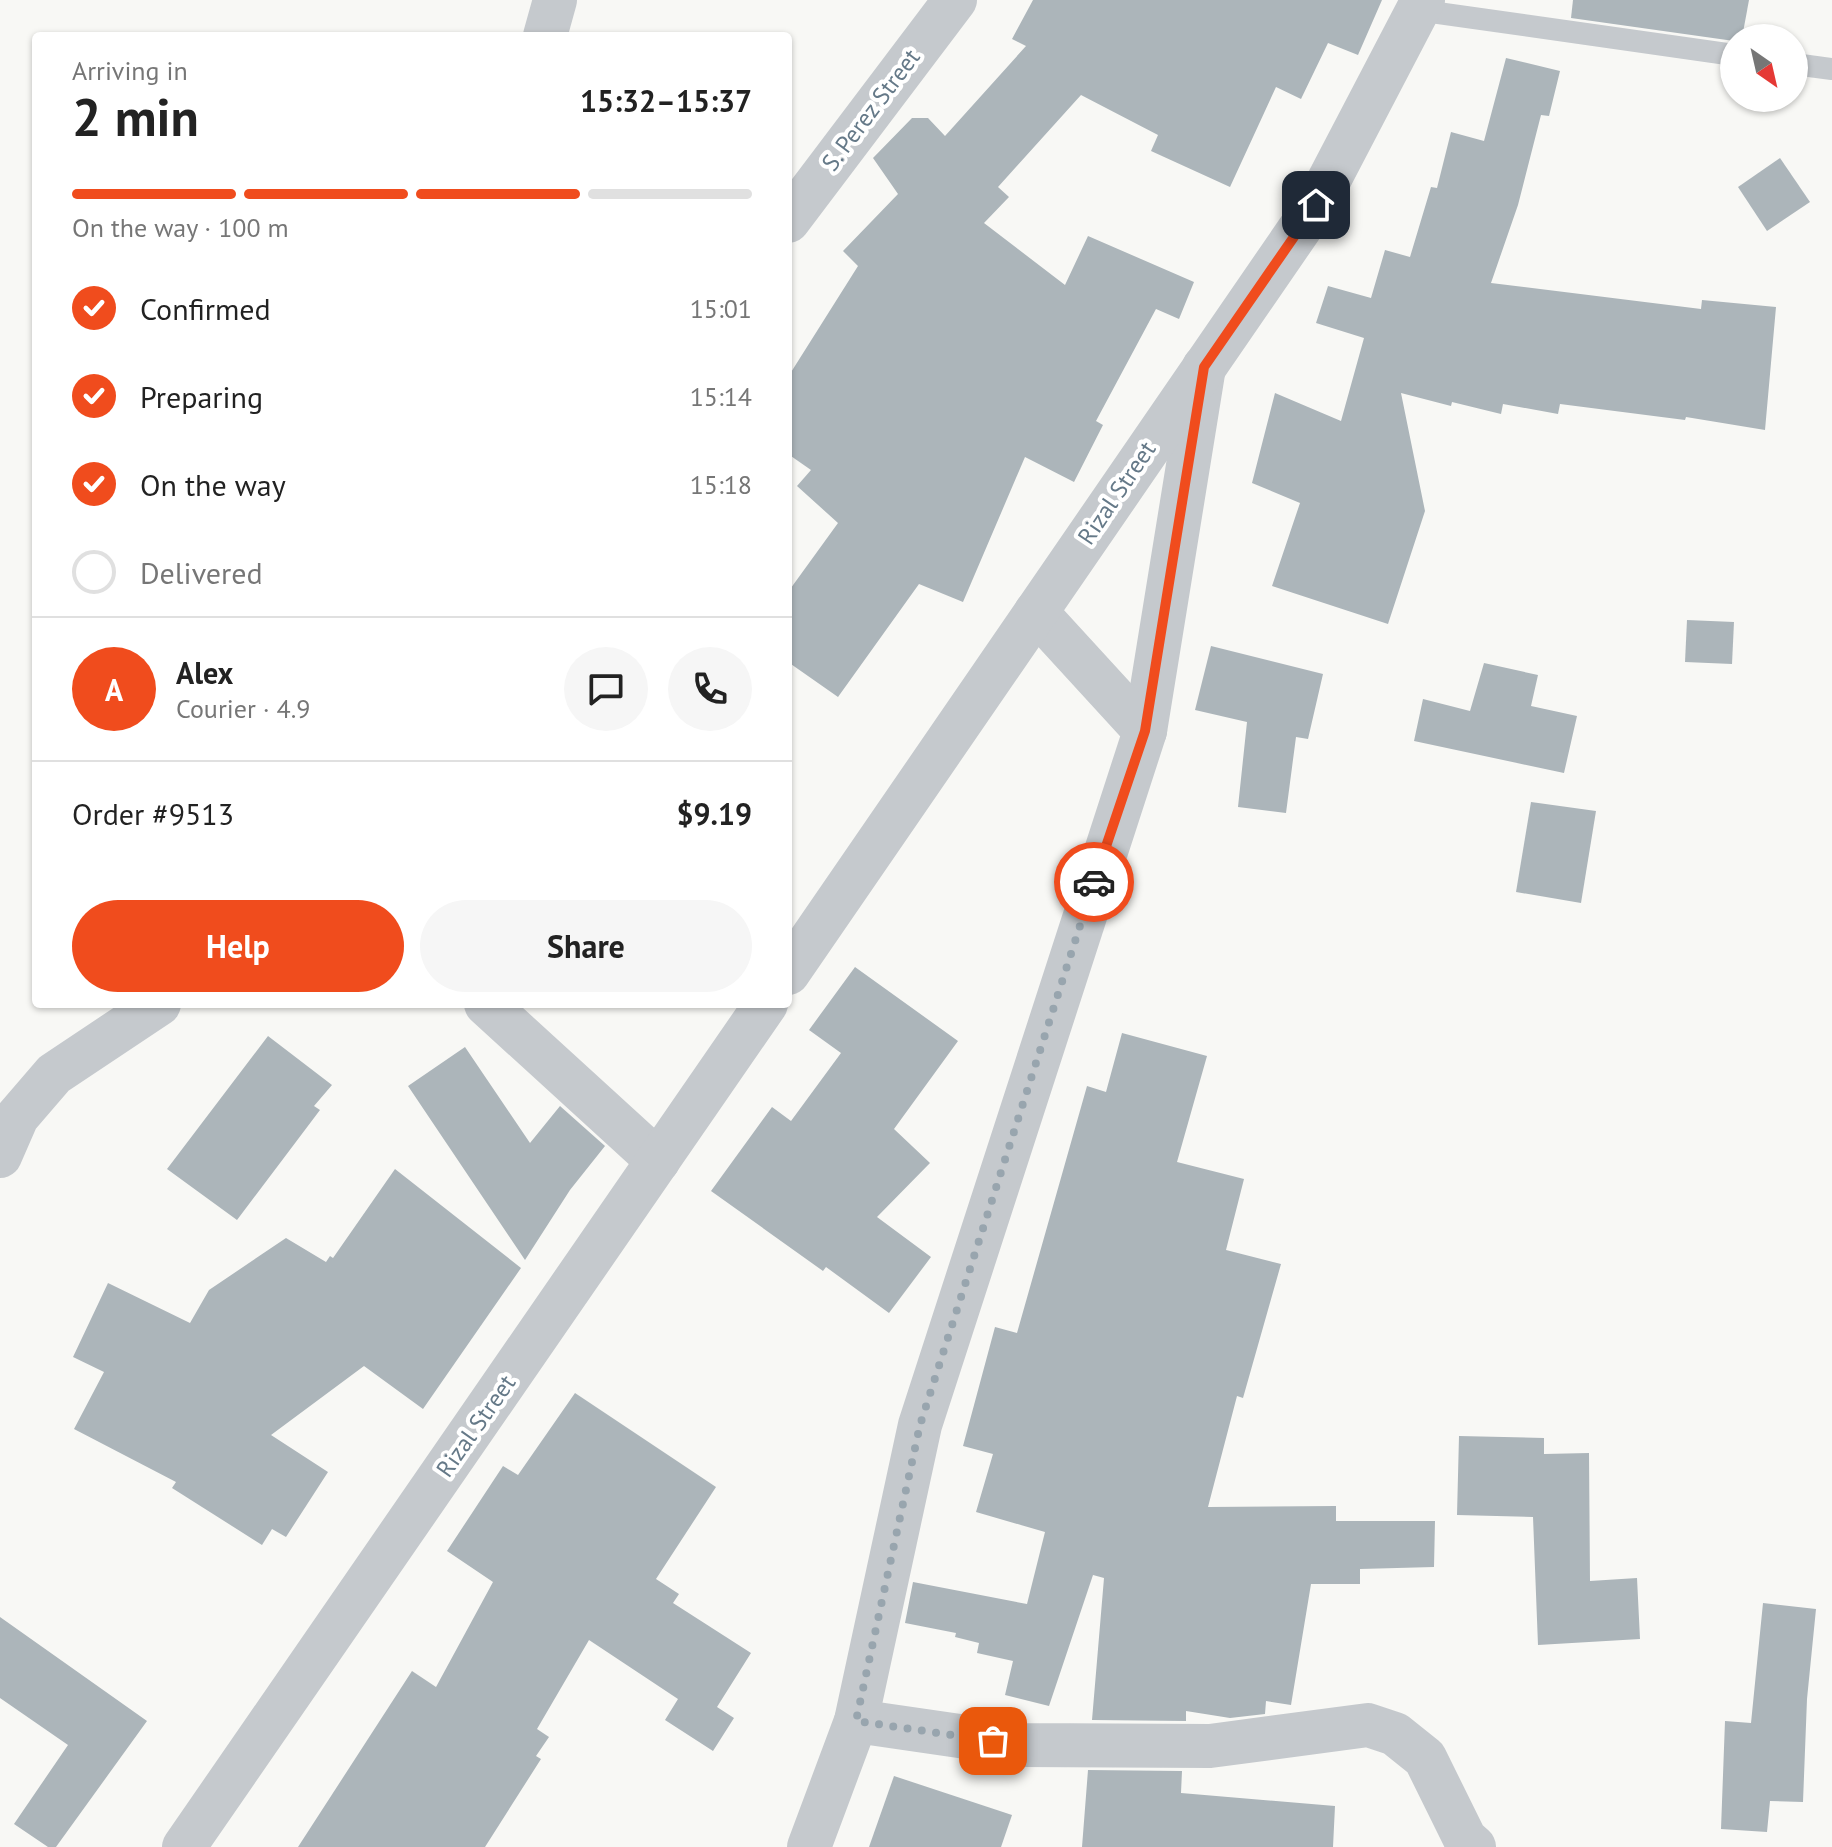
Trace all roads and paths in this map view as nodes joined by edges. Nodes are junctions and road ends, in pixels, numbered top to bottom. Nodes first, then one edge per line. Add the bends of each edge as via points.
1 (555, 0) edge
2 (955, 0) edge
3 (1420, 5) edge
4 (546, 32) edge
5 (1720, 53) edge
6 (1808, 66) edge
7 (1832, 69) edge
8 (792, 216) edge
9 (1204, 367) junction
10 (1036, 612) junction
11 (1145, 731) junction
12 (792, 967) edge
13 (153, 1008) edge
14 (490, 1008) edge
15 (763, 1008) edge
16 (0, 1156) edge
17 (658, 1161) junction
18 (856, 1721) junction
19 (184, 1847) edge
20 (809, 1847) edge
21 (1474, 1847) edge

1 - 4 street
2 - 8 street, S. Perez Street
3 - 5 lane
3 - 9 street, Rizal Street via 1316,205
6 - 7 lane
9 - 10 street, Rizal Street
9 - 11 street
10 - 11 street
10 - 12 street, Rizal Street
11 - 18 street via 920,1425
13 - 16 street via 54,1074 17,1117
14 - 17 street
15 - 17 street, Rizal Street
17 - 19 street, Rizal Street
18 - 20 street
18 - 21 street via 1021,1745 1210,1746 1368,1725 1395,1734 1425,1758 1465,1839

